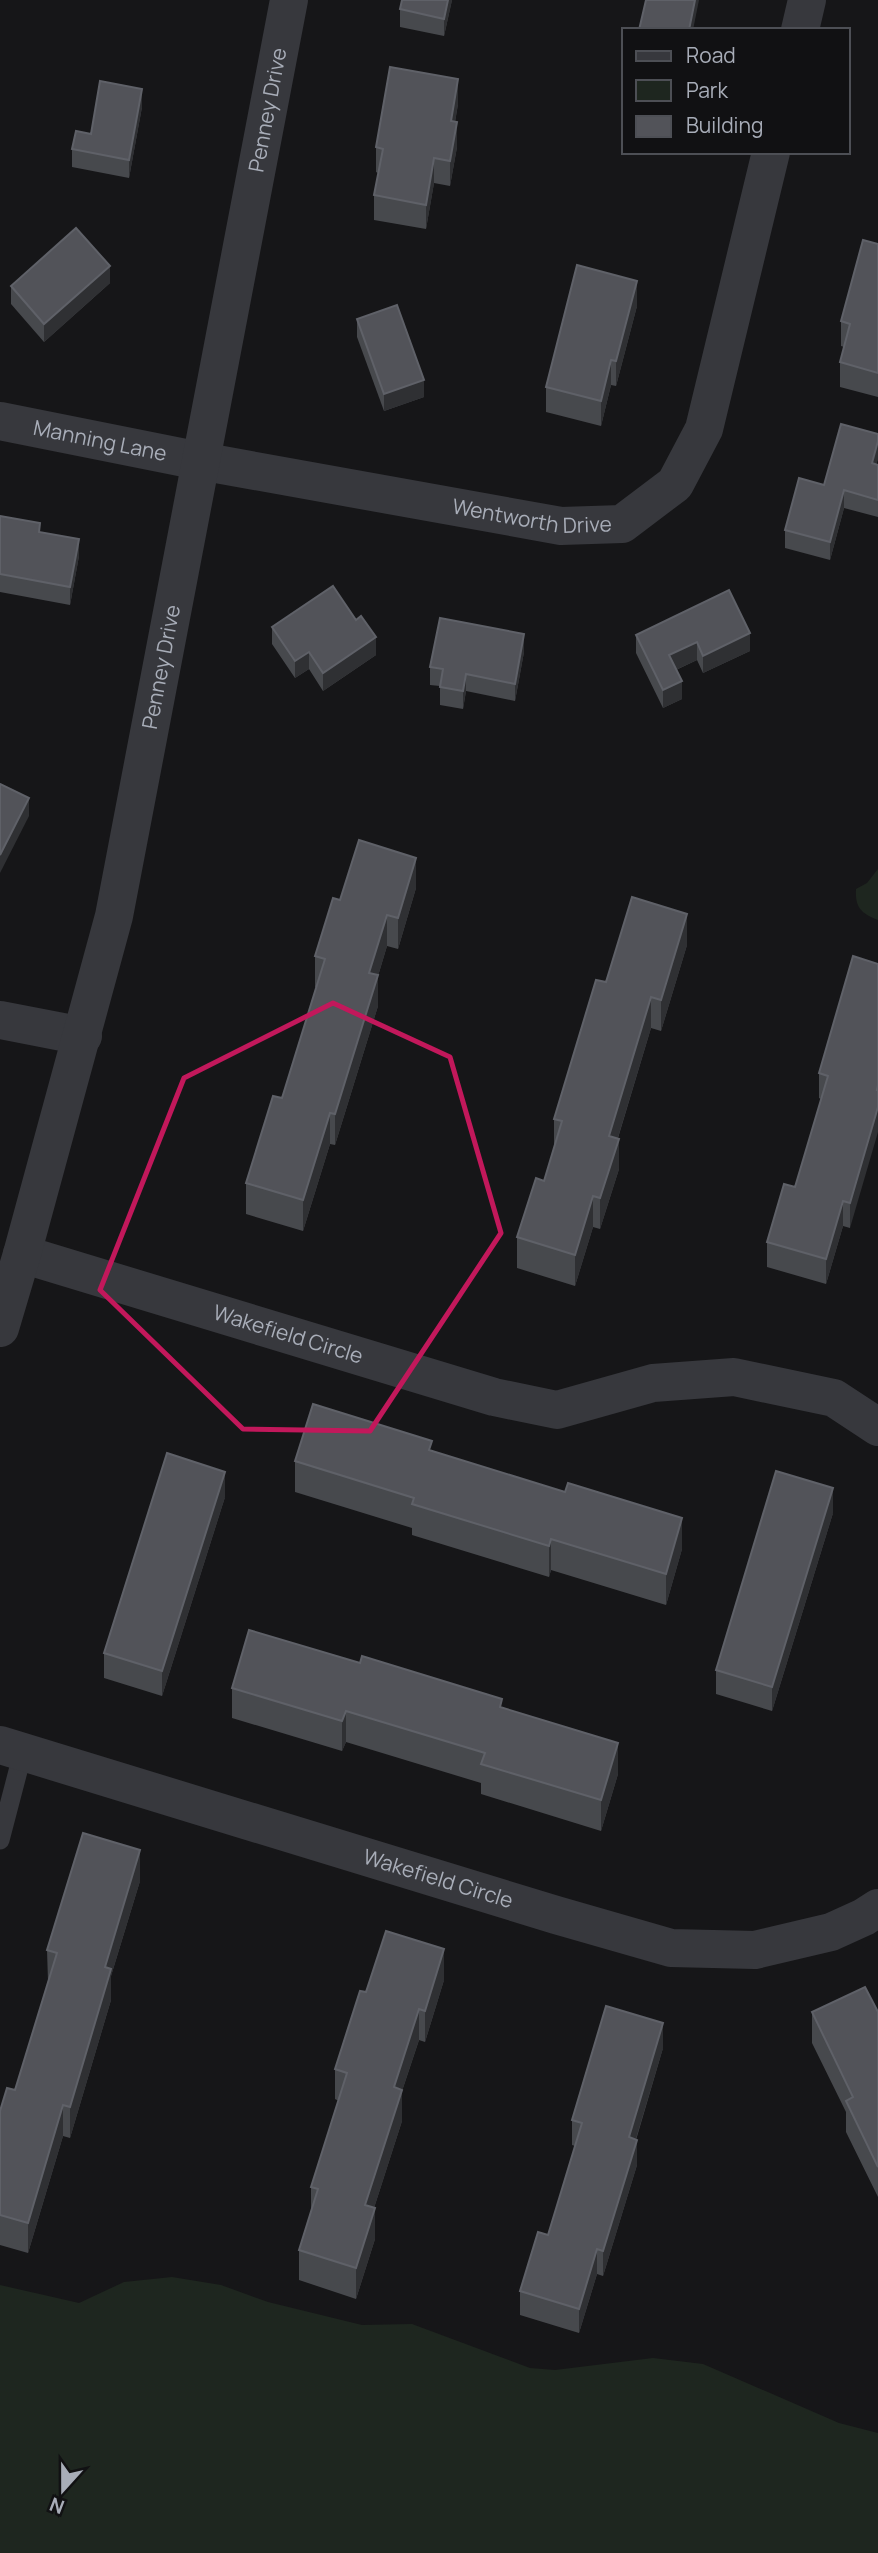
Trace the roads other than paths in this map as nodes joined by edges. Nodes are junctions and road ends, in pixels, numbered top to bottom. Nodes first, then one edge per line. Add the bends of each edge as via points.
1 (289, 0) edge
2 (807, 0) edge
3 (800, 28) edge
4 (771, 154) edge
5 (0, 421) edge
6 (200, 461) junction
7 (0, 1020) edge
8 (83, 1036) junction
9 (22, 1254) junction
10 (0, 1328) edge
11 (878, 1427) edge
12 (12, 1749) edge
13 (0, 1840) edge
14 (878, 1908) edge

1 - 6 street, Penney Drive
2 - 3 street
4 - 6 street, Wentworth Drive via 704,429 675,484 622,523 561,526
5 - 6 street, Manning Lane
6 - 8 street, Penney Drive via 114,916
7 - 8 street
8 - 9 street, Penney Drive
9 - 10 street, Penney Drive
9 - 11 street, Wakefield Circle via 494,1397 557,1410 653,1383 734,1377 834,1398
12 - 13 lane
12 - 14 street, Wakefield Circle via 671,1948 755,1950 831,1933

